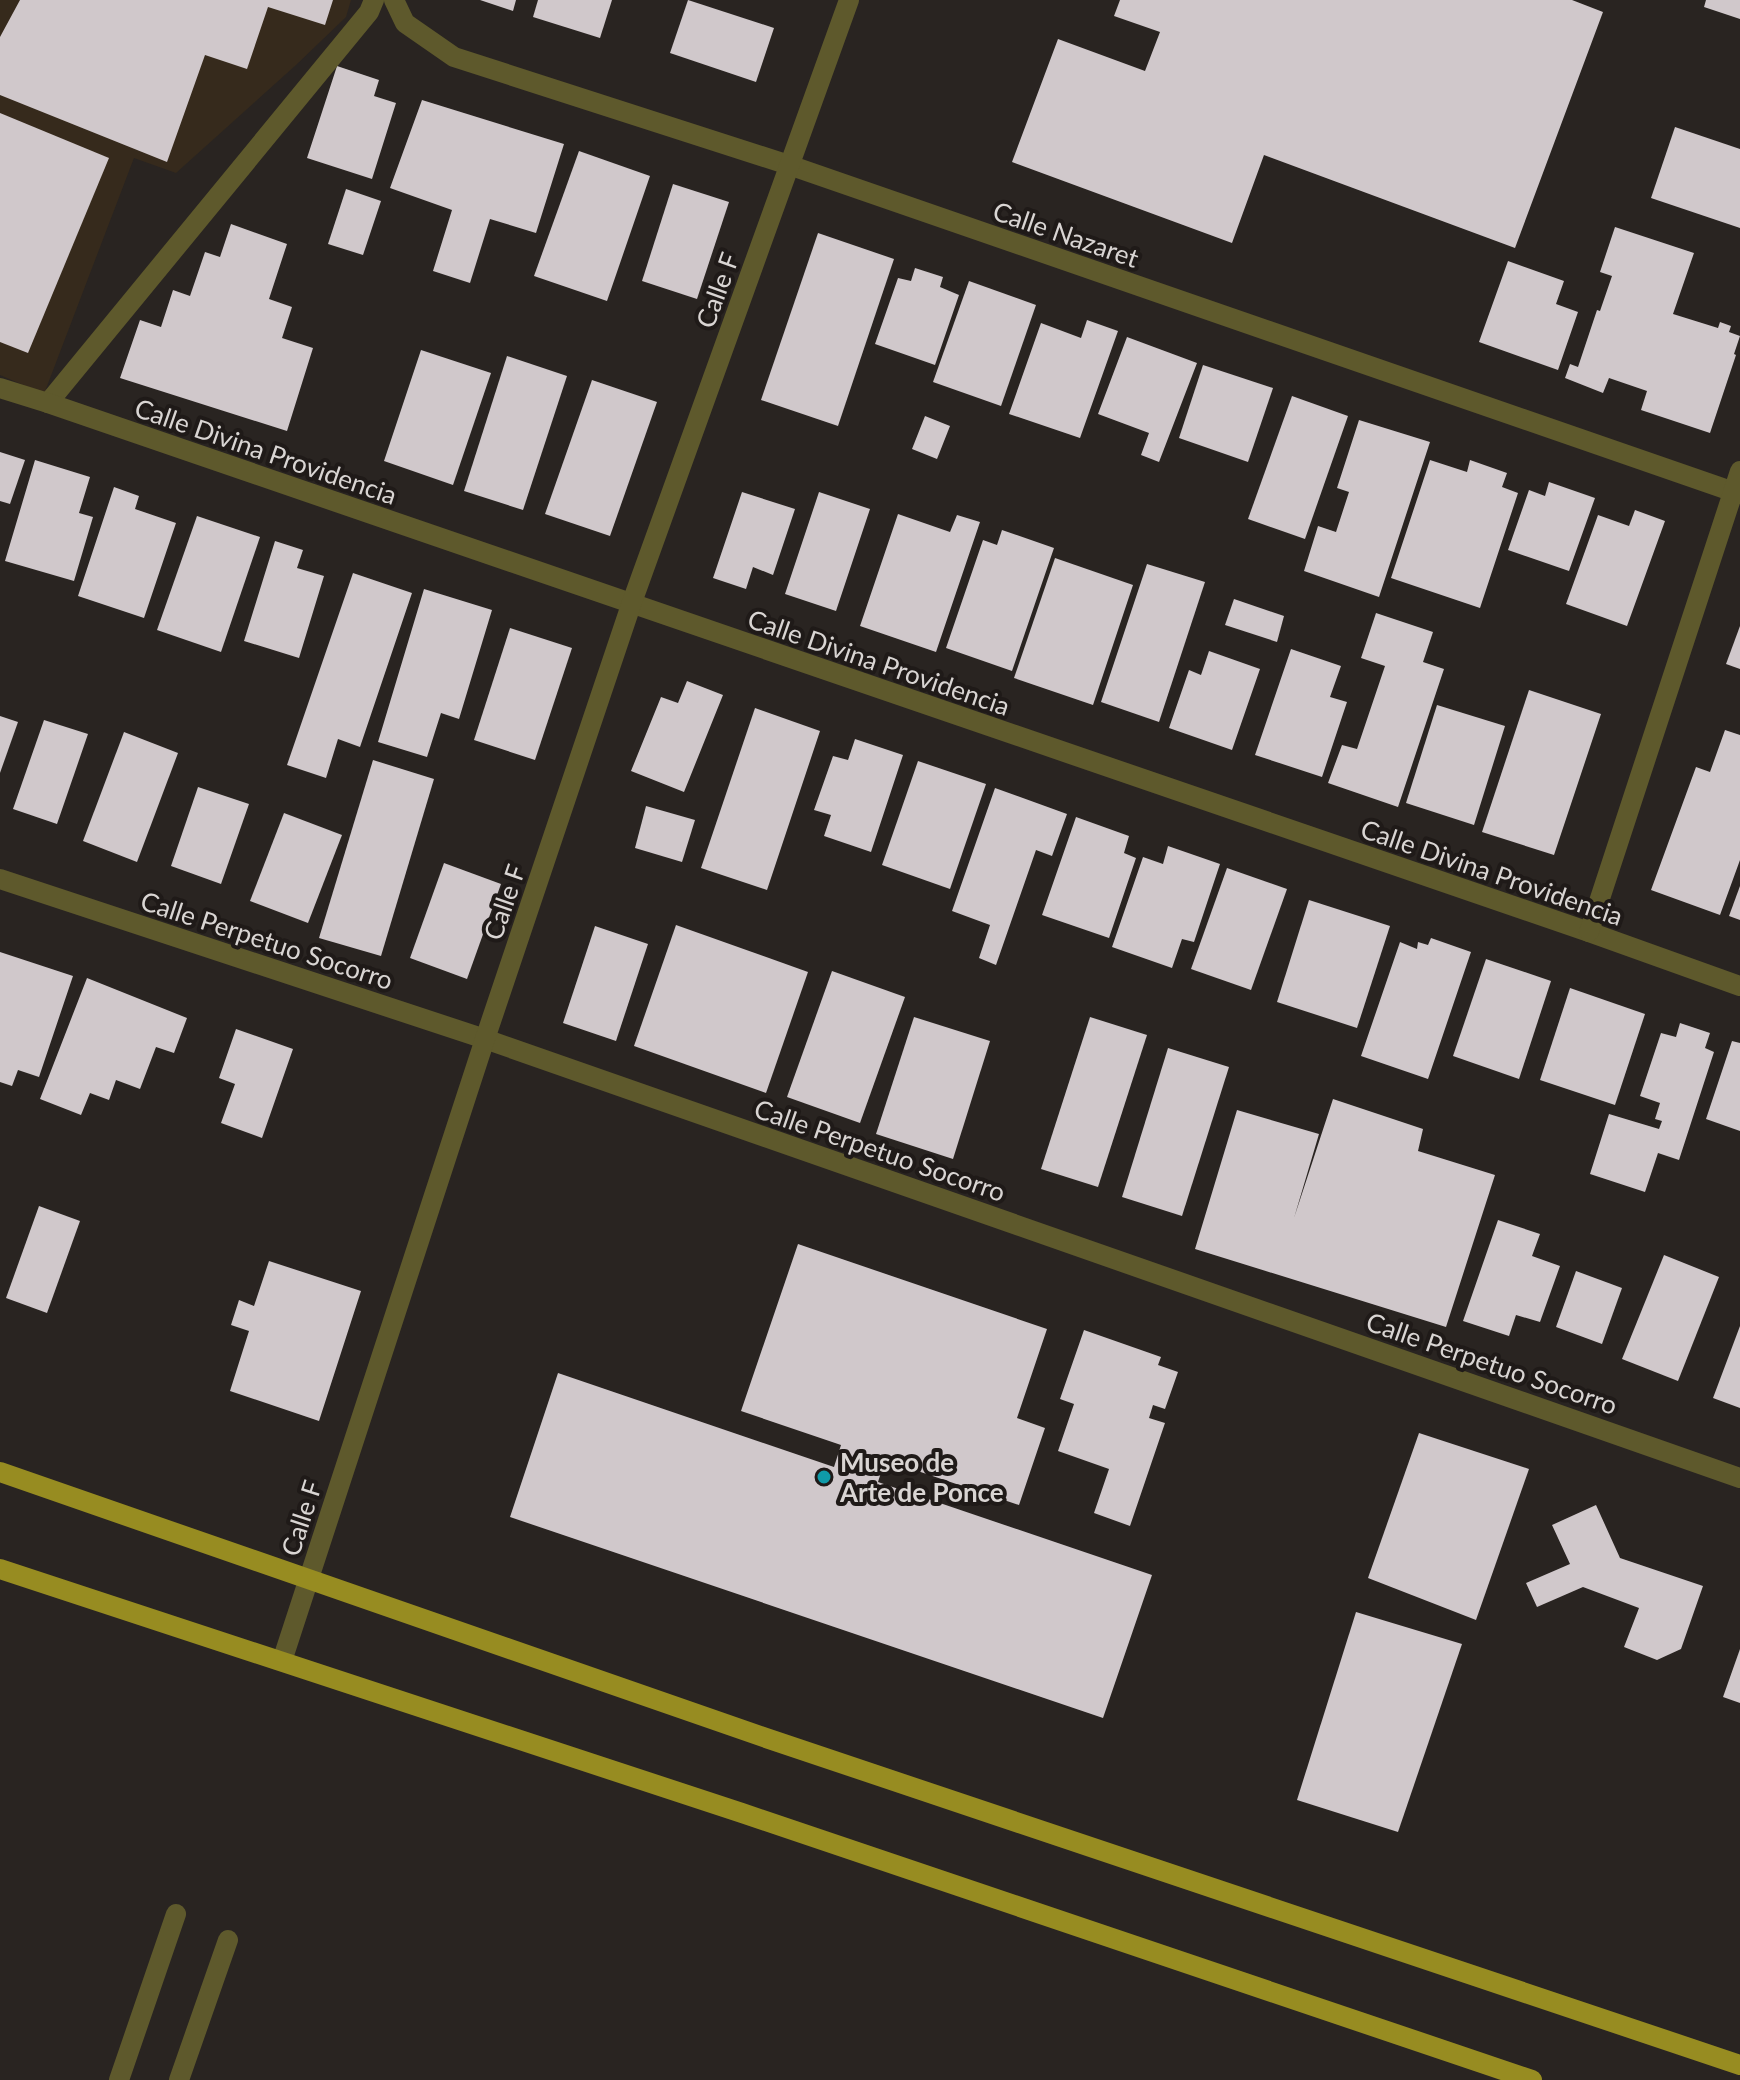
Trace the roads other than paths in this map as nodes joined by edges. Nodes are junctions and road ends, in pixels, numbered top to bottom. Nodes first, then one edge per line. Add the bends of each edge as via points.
1 (374, 0) edge
2 (394, 0) edge
3 (849, 0) edge
4 (789, 165) junction
5 (0, 388) edge
6 (48, 403) junction
7 (1740, 471) edge
8 (1736, 493) edge
9 (631, 605) junction
10 (0, 879) edge
11 (1589, 932) junction
12 (1740, 986) edge
13 (485, 1039) junction
14 (0, 1472) edge
15 (1740, 1478) edge
16 (0, 1569) edge
17 (308, 1579) junction
18 (282, 1661) junction
19 (176, 1914) dead end
20 (228, 1940) dead end
21 (1740, 2065) edge
22 (119, 2080) edge
23 (179, 2080) edge
24 (1532, 2080) edge

1 - 6 street
2 - 4 street, Calle Nazaret via 405,23 454,57
3 - 4 street, Calle F
4 - 8 street, Calle Nazaret
4 - 9 street, Calle F
5 - 6 street, Calle Divina Providencia
6 - 9 street, Calle Divina Providencia
7 - 8 street
8 - 11 street
9 - 11 street, Calle Divina Providencia
9 - 13 street, Calle F
10 - 13 street, Calle Perpetuo Socorro
11 - 12 street, Calle Divina Providencia
13 - 15 street, Calle Perpetuo Socorro
13 - 17 street, Calle F
14 - 17 main road
16 - 18 main road
17 - 18 street, Calle F
17 - 21 main road
18 - 24 main road
19 - 22 street
20 - 23 street

